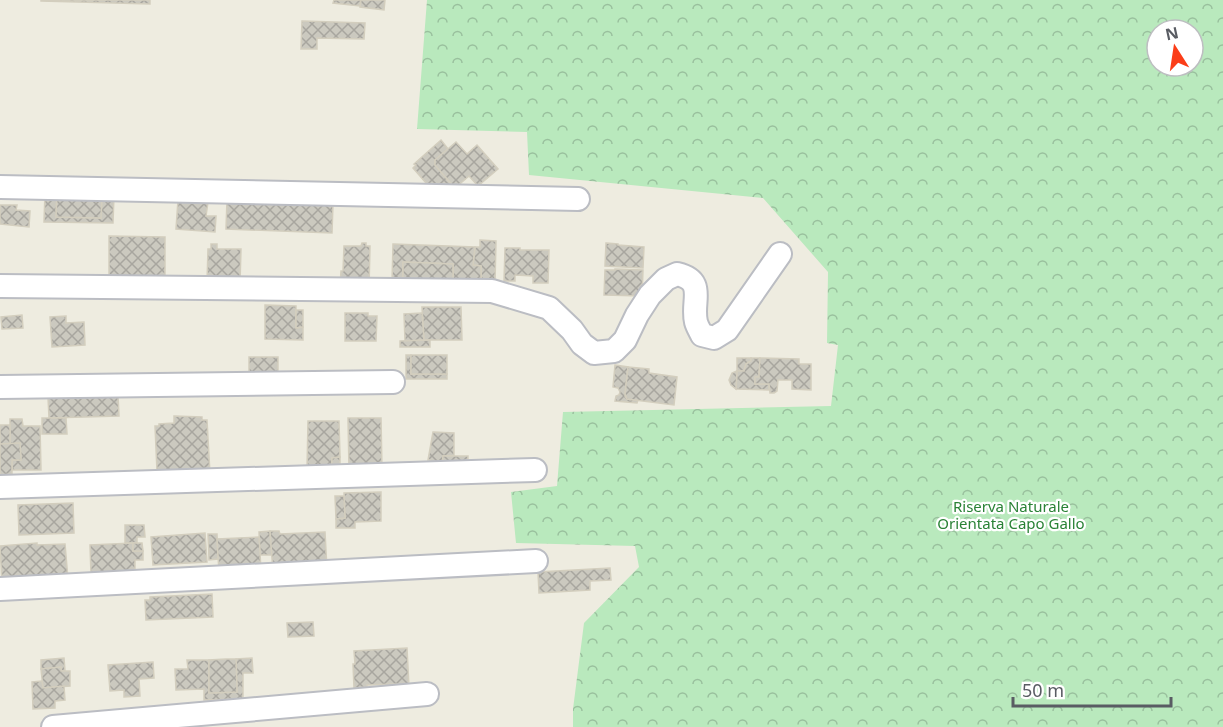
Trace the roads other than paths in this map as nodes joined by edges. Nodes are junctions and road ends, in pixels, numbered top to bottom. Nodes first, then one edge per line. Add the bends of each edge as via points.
1 (0, 186) edge
2 (578, 199) dead end
3 (780, 254) dead end
4 (0, 286) edge
5 (393, 382) dead end
6 (0, 387) edge
7 (535, 470) dead end
8 (0, 487) edge
9 (536, 561) dead end
10 (0, 589) edge
11 (427, 694) dead end
12 (53, 727) edge

1 - 2 street
3 - 4 street via 727,330 714,338 702,335 695,320 697,291 692,281 677,273 650,295 625,340 614,351 594,352 549,308 492,291
5 - 6 street
7 - 8 street
9 - 10 street
11 - 12 street

